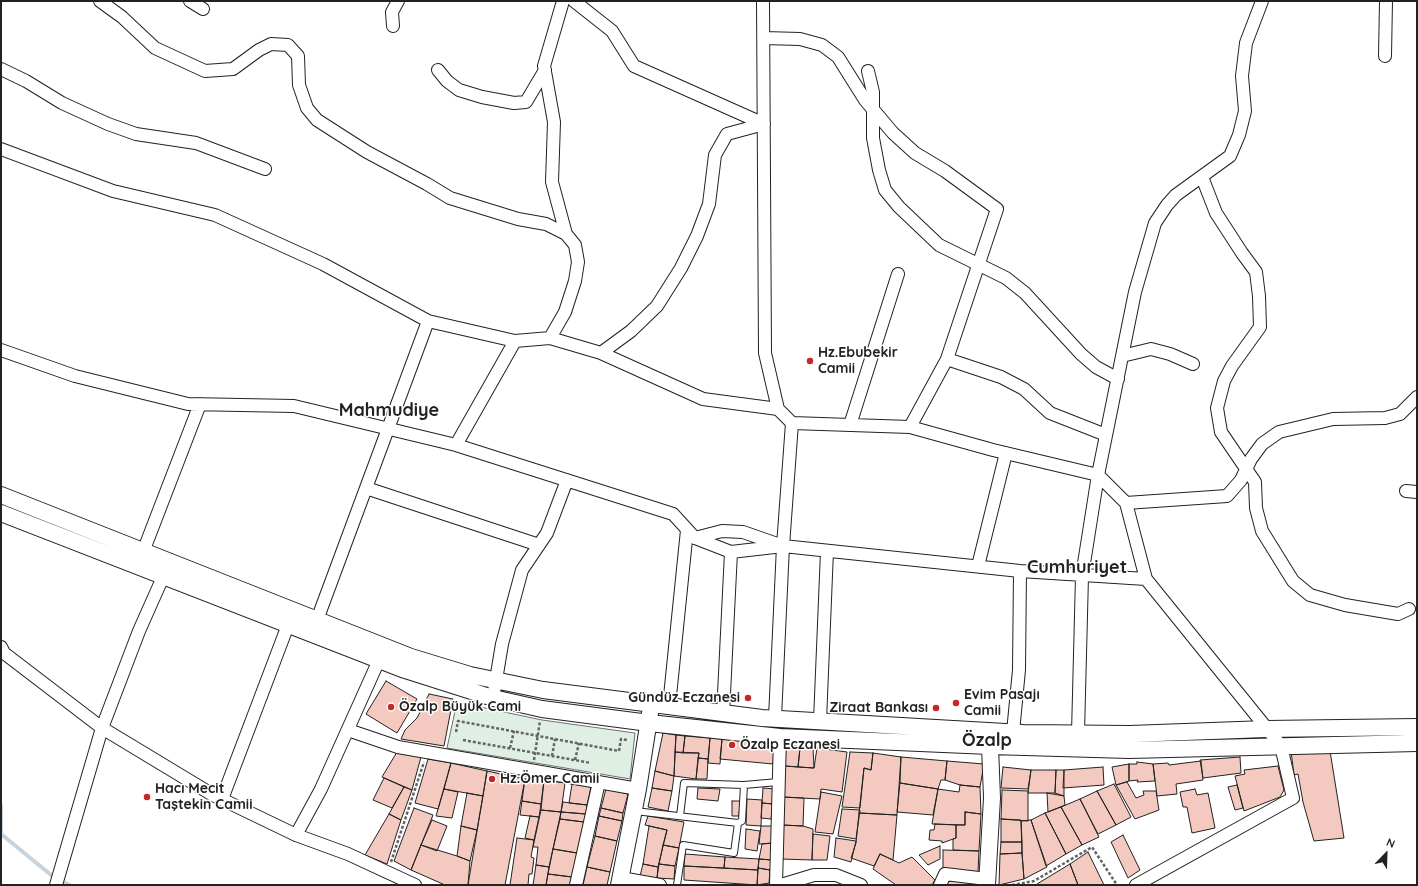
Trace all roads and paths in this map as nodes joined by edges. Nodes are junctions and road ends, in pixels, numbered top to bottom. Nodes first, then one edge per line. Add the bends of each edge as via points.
1 (100, 1) edge
2 (103, 1) edge
3 (114, 1) edge
4 (190, 1) edge
5 (398, 1) edge
6 (563, 1) edge
7 (574, 1) edge
8 (763, 1) edge
9 (1262, 1) edge
10 (1386, 1) edge
11 (203, 8) dead end
12 (393, 26) dead end
13 (764, 38) junction
14 (1385, 56) dead end
15 (1, 69) edge
16 (438, 70) dead end
17 (545, 70) junction
18 (868, 71) dead end
19 (872, 108) junction
20 (764, 124) junction
21 (1, 149) edge
22 (265, 169) dead end
23 (1202, 177) junction
24 (566, 234) junction
25 (979, 264) junction
26 (898, 274) dead end
27 (428, 321) junction
28 (550, 338) junction
29 (515, 341) junction
30 (1, 350) edge
31 (601, 353) junction
32 (1122, 356) junction
33 (947, 359) junction
34 (1193, 364) dead end
35 (1118, 379) junction
36 (1417, 396) edge
37 (200, 404) junction
38 (778, 409) junction
39 (792, 423) junction
40 (850, 425) junction
41 (910, 426) junction
42 (388, 428) junction
43 (1106, 435) junction
44 (456, 445) junction
45 (1006, 453) junction
46 (1246, 470) junction
47 (1098, 475) junction
48 (567, 480) junction
49 (366, 488) junction
50 (1, 495) edge
51 (1126, 503) junction
52 (1, 513) edge
53 (691, 534) junction
54 (538, 545) junction
55 (783, 546) junction
56 (827, 551) junction
57 (143, 552) junction
58 (731, 552) junction
59 (978, 566) junction
60 (1020, 571) junction
61 (1082, 576) junction
62 (163, 577) junction
63 (1146, 579) junction
64 (1409, 609) dead end
65 (317, 620) junction
66 (288, 625) junction
67 (1, 647) edge
68 (379, 660) junction
69 (497, 681) junction
70 (493, 698) junction
71 (651, 704) junction
72 (669, 706) junction
73 (542, 709) junction
74 (723, 714) junction
75 (774, 718) junction
76 (820, 721) junction
77 (649, 723) junction
78 (1417, 727) edge
79 (102, 728) junction
80 (1266, 729) junction
81 (348, 730) junction
82 (514, 731) junction
83 (456, 732) dead end
84 (1013, 732) junction
85 (1078, 733) junction
86 (538, 736) junction
87 (780, 737) junction
88 (991, 738) junction
89 (555, 739) junction
90 (463, 740) dead end
91 (627, 740) dead end
92 (579, 743) junction
93 (1417, 743) edge
94 (1281, 746) junction
95 (510, 748) junction
96 (427, 752) junction
97 (535, 753) junction
98 (552, 756) junction
99 (575, 760) junction
100 (591, 763) dead end
101 (532, 770) junction
102 (599, 782) junction
103 (778, 782) junction
104 (744, 785) junction
105 (638, 789) junction
106 (222, 799) junction
107 (634, 811) junction
108 (680, 816) junction
109 (738, 823) junction
110 (296, 835) junction
111 (388, 872) junction
112 (620, 881) edge
113 (987, 882) edge
114 (56, 885) edge
115 (415, 885) edge
116 (576, 885) edge
117 (660, 885) edge
118 (677, 885) edge
119 (776, 885) edge
120 (781, 885) edge
121 (862, 885) edge
122 (940, 885) edge
123 (1012, 885) edge
124 (1117, 885) edge
125 (1136, 885) edge

1 - 24 street via 155,48 205,70 233,69 272,44 288,45 298,56 299,85 307,108 317,120 366,152 450,198 518,219 546,224
2 - 3 street
4 - 11 street
5 - 12 street via 392,12
6 - 17 street
7 - 20 street via 612,31 634,66
8 - 13 street
9 - 23 street via 1246,43 1242,76 1245,111 1239,135 1230,156
10 - 14 street
13 - 19 street via 800,40 822,45 838,57
13 - 20 street
15 - 22 street via 62,103 108,124 136,134 196,143
16 - 17 street via 446,81 459,90 514,103 526,102
17 - 24 street via 554,122 552,182
18 - 19 street via 873,92
19 - 25 street via 873,138 885,190 939,245
19 - 25 street via 893,133 915,153 997,209
20 - 31 street via 727,134 715,155 709,204 681,268 657,306 630,332
20 - 38 street via 765,353
21 - 27 street via 113,191 215,215 323,264
23 - 32 street via 1176,195 1155,223 1135,292
23 - 46 street via 1216,212 1256,272 1260,296 1260,327 1224,381 1217,408 1221,432
24 - 28 street via 575,244 578,262 575,282 565,312
25 - 33 street
25 - 35 street via 1006,278 1025,293 1081,354 1096,367
26 - 40 street
27 - 29 street
27 - 42 street
28 - 29 street
28 - 31 street
29 - 44 street
30 - 37 street via 75,376 188,404
31 - 38 street via 703,399
32 - 34 street via 1151,349
32 - 35 street
33 - 41 street
33 - 43 street via 1001,377 1024,390 1050,413
35 - 43 street
36 - 46 street via 1400,414 1385,418 1332,419 1279,432 1262,444
37 - 42 street via 294,406
37 - 57 street
38 - 39 street
39 - 40 street
39 - 55 street
40 - 41 street
41 - 45 street
42 - 44 street
42 - 49 street
43 - 47 street
44 - 48 street
45 - 47 street
45 - 59 street
46 - 51 street via 1227,496
46 - 64 street via 1255,482 1256,508 1262,531 1293,581 1310,595 1345,605 1398,614
47 - 51 street
47 - 61 street
48 - 53 street via 673,514
48 - 54 street via 547,533
49 - 54 street
49 - 65 street
50 - 57 main road
51 - 63 street
52 - 62 main road
53 - 55 street via 743,532
53 - 58 street
53 - 72 street
54 - 69 street via 522,570 502,644
55 - 56 street
55 - 58 street
55 - 75 street
56 - 59 street
56 - 76 street
57 - 62 street
57 - 65 main road
58 - 74 street
59 - 60 street
60 - 61 street
60 - 84 street via 1019,670
61 - 63 street
61 - 85 street
62 - 66 main road
62 - 79 street via 139,631
63 - 80 street
65 - 69 main road via 411,657
66 - 68 main road
66 - 106 street
67 - 79 street via 4,652
68 - 70 main road
68 - 81 street
69 - 70 street
69 - 71 main road via 543,690
70 - 73 main road
71 - 72 main road
71 - 77 main road
72 - 74 main road
73 - 77 main road
73 - 86 path
74 - 75 main road
75 - 76 main road
76 - 88 main road
77 - 87 main road
77 - 105 main road
78 - 80 main road
79 - 106 street
79 - 114 street
80 - 85 main road via 1130,734
80 - 94 street
81 - 96 street via 398,747
81 - 110 street
82 - 83 path via 458,721
82 - 86 path
82 - 95 path
84 - 85 main road
84 - 88 main road
86 - 89 path
86 - 97 path
87 - 88 main road
87 - 103 street
88 - 94 main road via 1129,750
88 - 113 main road via 992,798
89 - 92 path
89 - 98 path
90 - 95 path
91 - 92 path via 621,739 619,751
92 - 99 path
93 - 94 main road
94 - 125 street via 1293,798
95 - 97 path
96 - 101 street
96 - 111 path
97 - 98 path
97 - 101 path
98 - 99 path
99 - 100 path
101 - 102 street
102 - 105 street
102 - 116 street
103 - 104 lane
103 - 119 street
104 - 108 lane via 684,783
104 - 109 lane via 742,821
105 - 107 main road
106 - 110 street
107 - 108 lane
107 - 112 main road
108 - 109 lane
109 - 118 lane via 734,853 684,845
110 - 111 street
111 - 115 street
112 - 117 street
113 - 122 street via 945,874
120 - 121 street via 814,875 836,875
123 - 124 path via 1034,881 1092,847

